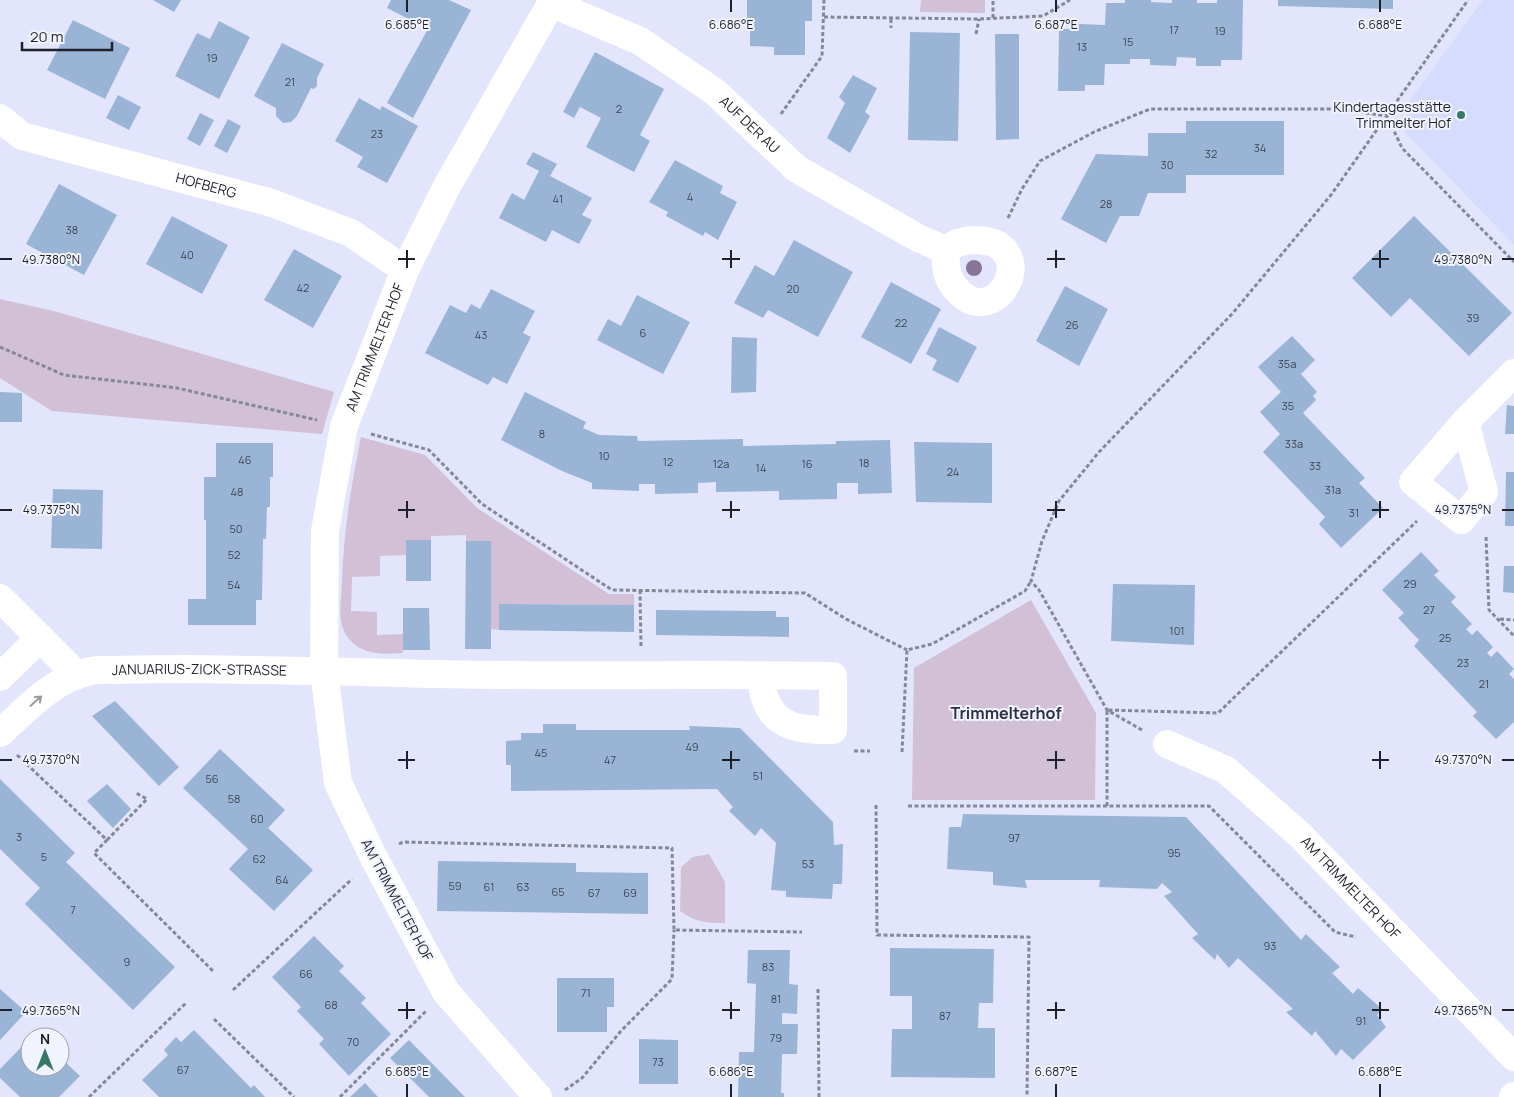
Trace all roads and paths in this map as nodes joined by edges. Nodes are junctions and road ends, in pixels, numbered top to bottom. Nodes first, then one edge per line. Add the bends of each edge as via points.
1 (824, 0) edge
2 (993, 0) edge
3 (1070, 0) edge
4 (1468, 0) edge
5 (552, 2) edge
6 (824, 17) junction
7 (992, 18) junction
8 (891, 19) junction
9 (979, 19) junction
10 (891, 28) dead end
11 (976, 34) dead end
12 (1387, 116) junction
13 (0, 118) edge
14 (762, 136) junction
15 (995, 243) junction
16 (946, 250) junction
17 (1514, 262) edge
18 (405, 270) junction
19 (0, 347) edge
20 (1514, 373) edge
21 (1466, 422) junction
22 (344, 426) junction
23 (1484, 492) junction
24 (1437, 501) junction
25 (1032, 581) junction
26 (640, 590) junction
27 (0, 598) edge
28 (1499, 619) junction
29 (1514, 620) edge
30 (1514, 636) edge
31 (40, 638) junction
32 (908, 650) junction
33 (324, 671) junction
34 (641, 674) junction
35 (76, 675) junction
36 (762, 675) dead end
37 (0, 677) edge
38 (1107, 710) junction
39 (6, 742) edge
40 (1167, 744) joint
41 (902, 752) dead end
42 (136, 793) dead end
43 (876, 805) dead end
44 (908, 806) dead end
45 (1107, 806) junction
46 (107, 840) junction
47 (374, 858) junction
48 (674, 930) junction
49 (802, 932) dead end
50 (1363, 938) dead end
51 (212, 971) dead end
52 (818, 989) dead end
53 (233, 990) dead end
54 (446, 992) junction
55 (187, 1002) dead end
56 (214, 1019) dead end
57 (1514, 1057) edge
58 (549, 1095) edge
59 (89, 1097) edge
60 (294, 1097) edge
61 (340, 1097) edge
62 (819, 1097) edge
63 (1027, 1097) edge

1 - 6 path
2 - 7 path
3 - 7 path via 1043,16
4 - 12 path
5 - 14 street, AUF DER AU via 640,41 715,92
5 - 18 street, AM TRIMMELTER HOF via 446,188
6 - 8 path
6 - 14 path via 822,56 785,110
7 - 9 path
8 - 9 path
8 - 10 path
9 - 11 path
12 - 15 path via 1337,109 1150,110 1094,132 1040,161
12 - 17 path via 1402,148
12 - 25 path via 1331,195 1232,314 1099,452 1059,501 1042,541
13 - 18 street, HOFBERG via 22,136 281,206 351,233
14 - 16 street, AUF DER AU via 797,168 918,238
15 - 16 street via 969,240
15 - 16 street via 1008,257 1011,270 1008,285 990,301 966,299 954,287 947,276
18 - 22 street, AM TRIMMELTER HOF
19 - 22 path via 64,375 177,388
20 - 21 street
21 - 23 street
21 - 24 street via 1412,482
22 - 26 path via 429,450 490,510 612,590
22 - 33 street, AM TRIMMELTER HOF via 325,531
23 - 24 street via 1461,520
23 - 28 path via 1489,610
24 - 38 path via 1218,714
25 - 32 path via 1025,591 932,644
25 - 38 path
26 - 32 path via 805,593 846,619
26 - 34 path
27 - 31 street
28 - 29 path
28 - 30 path
31 - 35 street
31 - 37 street
32 - 41 path
33 - 34 street via 447,675
33 - 35 street, JANUARIUS-ZICK-STRASSE via 144,669 94,670
33 - 47 street, AM TRIMMELTER HOF via 338,783
34 - 36 street
39 -> 35 street, JANUARIUS-ZICK-STRASSE via 49,690
38 - 40 path
38 - 45 path
39 - 46 path
40 - 57 street, AM TRIMMELTER HOF via 1226,770 1300,835
42 - 46 path via 147,799
43 - 63 path via 877,935 1029,937
44 - 45 path
45 - 50 path via 1209,806 1335,932
46 - 51 path via 94,853
47 - 48 path via 403,842 672,848
47 - 53 path
47 - 54 street, AM TRIMMELTER HOF
48 - 49 path
48 - 58 path via 672,979 582,1078
52 - 62 path
54 - 58 street, AM TRIMMELTER HOF
54 - 61 path
55 - 59 path
56 - 60 path

